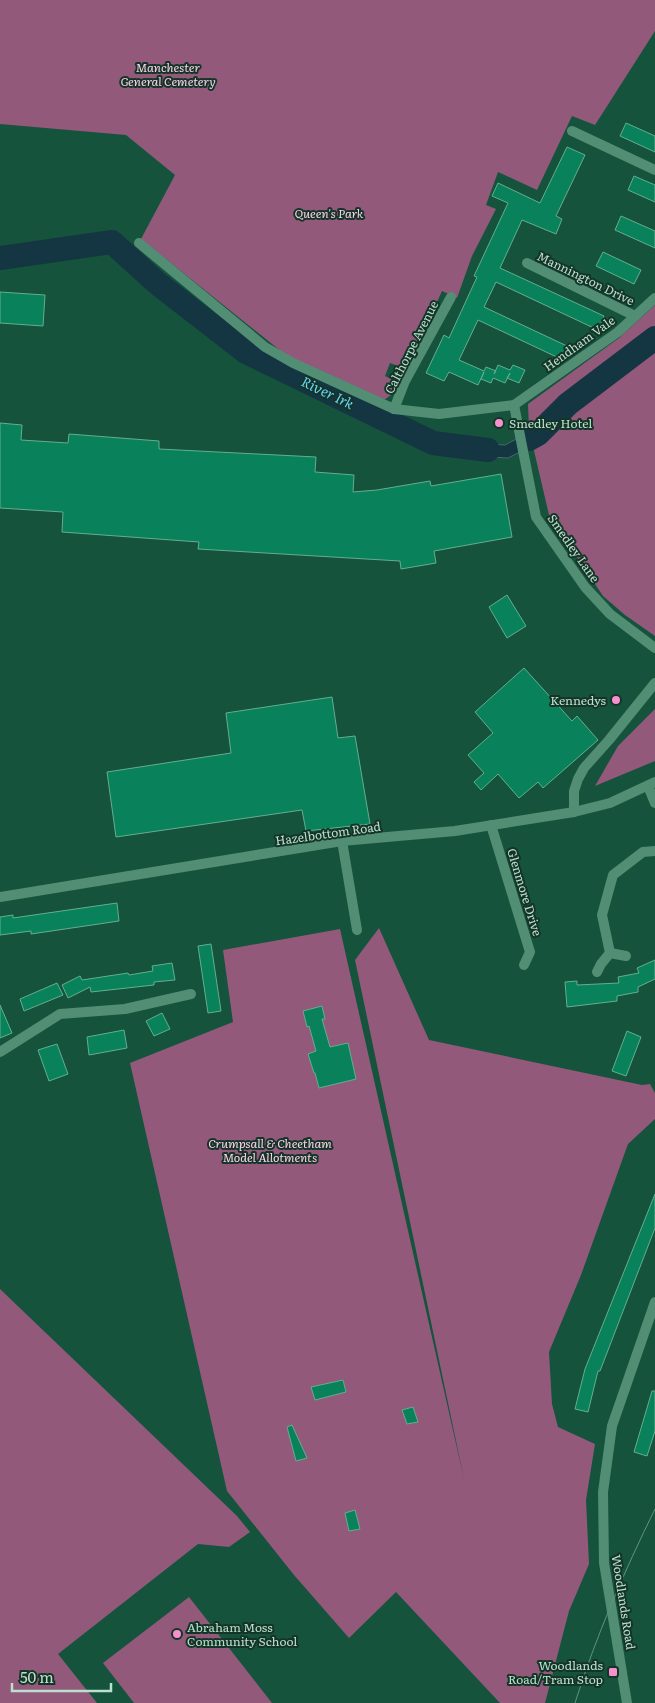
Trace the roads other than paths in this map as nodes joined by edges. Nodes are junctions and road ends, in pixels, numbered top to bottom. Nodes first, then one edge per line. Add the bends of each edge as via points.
1 (572, 131) dead end
2 (655, 170) edge
3 (139, 243) dead end
4 (527, 263) dead end
5 (451, 297) dead end
6 (655, 298) edge
7 (635, 316) junction
8 (514, 405) junction
9 (394, 409) junction
10 (655, 648) edge
11 (655, 683) edge
12 (652, 784) edge
13 (655, 803) edge
14 (574, 812) junction
15 (492, 825) junction
16 (342, 841) junction
17 (655, 851) edge
18 (0, 897) edge
19 (356, 930) dead end
20 (610, 953) junction
21 (626, 956) dead end
22 (524, 965) dead end
23 (598, 972) dead end
24 (191, 994) dead end
25 (0, 1052) edge
26 (655, 1302) edge
27 (627, 1703) edge

1 - 2 street
3 - 9 street via 265,348
4 - 7 street, Mannington Drive
5 - 9 street, Calthorpe Avenue via 405,381
6 - 7 street, Hendham Vale
7 - 8 street, Hendham Vale via 618,332
8 - 9 street via 439,414
8 - 10 street, Smedley Lane via 536,517 585,587 610,614
11 - 14 street via 584,768 574,790
12 - 13 street
12 - 14 street, Hazelbottom Road via 610,803
14 - 15 street, Hazelbottom Road
15 - 16 street, Hazelbottom Road
15 - 22 street, Glenmore Drive via 530,952
16 - 18 street, Hazelbottom Road
16 - 19 street
17 - 20 street via 643,852 613,875 602,916
20 - 21 street
20 - 23 street
24 - 25 street via 125,1009 60,1014
26 - 27 street, Woodlands Road via 612,1426 603,1492 604,1563

